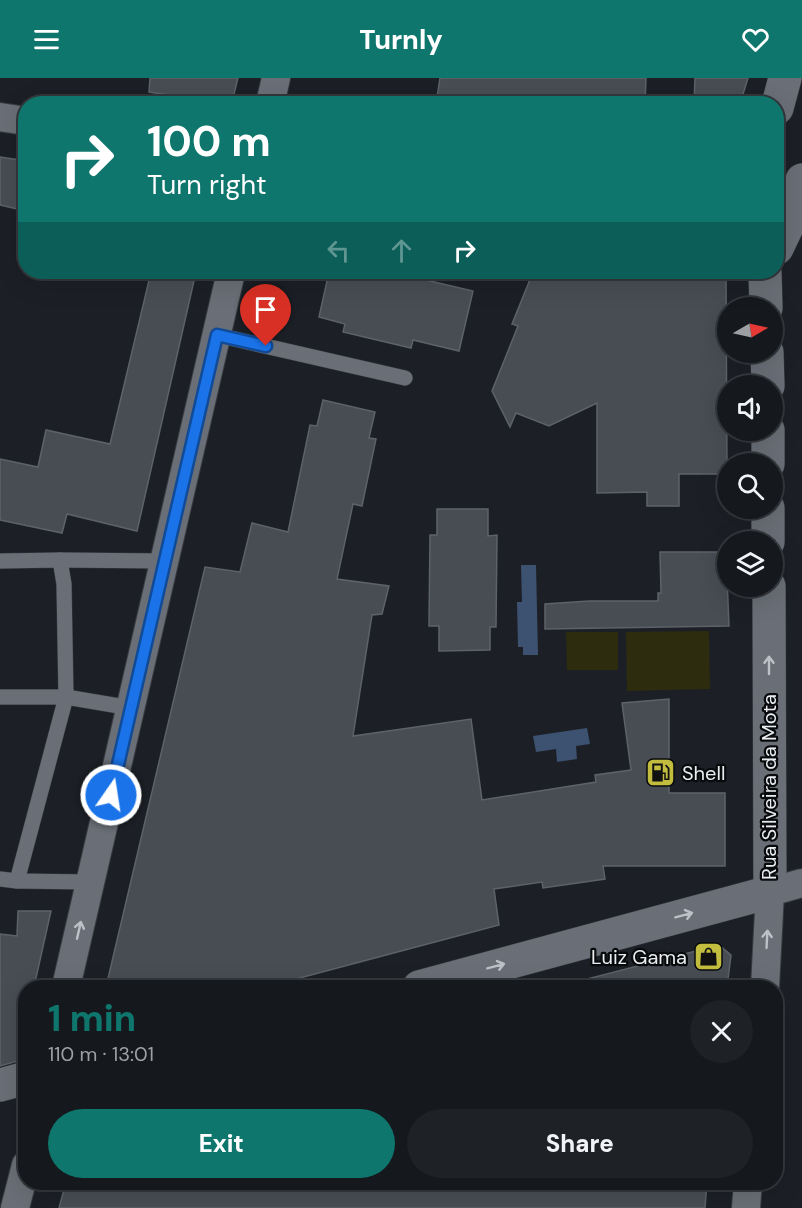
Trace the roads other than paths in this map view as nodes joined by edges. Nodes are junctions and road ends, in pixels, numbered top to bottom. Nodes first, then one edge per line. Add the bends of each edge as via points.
1 (276, 78) edge
2 (785, 78) edge
3 (272, 96) edge
4 (780, 96) edge
5 (0, 117) edge
6 (18, 120) edge
7 (802, 180) edge
8 (786, 230) edge
9 (229, 279) edge
10 (765, 279) edge
11 (766, 297) edge
12 (217, 335) junction
13 (405, 378) dead end
14 (60, 560) junction
15 (0, 561) edge
16 (165, 561) junction
17 (769, 597) edge
18 (0, 697) edge
19 (66, 697) junction
20 (131, 708) junction
21 (0, 879) edge
22 (17, 880) junction
23 (90, 882) junction
24 (802, 883) edge
25 (770, 892) junction
26 (68, 980) edge
27 (445, 980) edge
28 (765, 980) edge
29 (18, 1080) edge
30 (0, 1085) edge
31 (20, 1190) edge
32 (747, 1190) edge
33 (15, 1208) edge
34 (746, 1208) edge

1 - 3 street
2 - 4 main road
5 - 6 street
7 - 8 main road
9 - 12 street
10 - 11 main road
12 - 13 lane
12 - 16 street
14 - 15 lane
14 - 16 lane
14 - 19 lane
16 - 20 street
25 -> 17 main road, Rua Silveira da Mota
18 - 19 lane
19 - 20 lane
19 - 22 lane
20 - 23 street
21 - 22 lane
22 - 23 lane
26 -> 23 street
24 - 25 street
27 -> 25 main road
28 -> 25 street, Rua Silveira da Mota
29 - 30 main road
31 - 33 street
32 - 34 street

